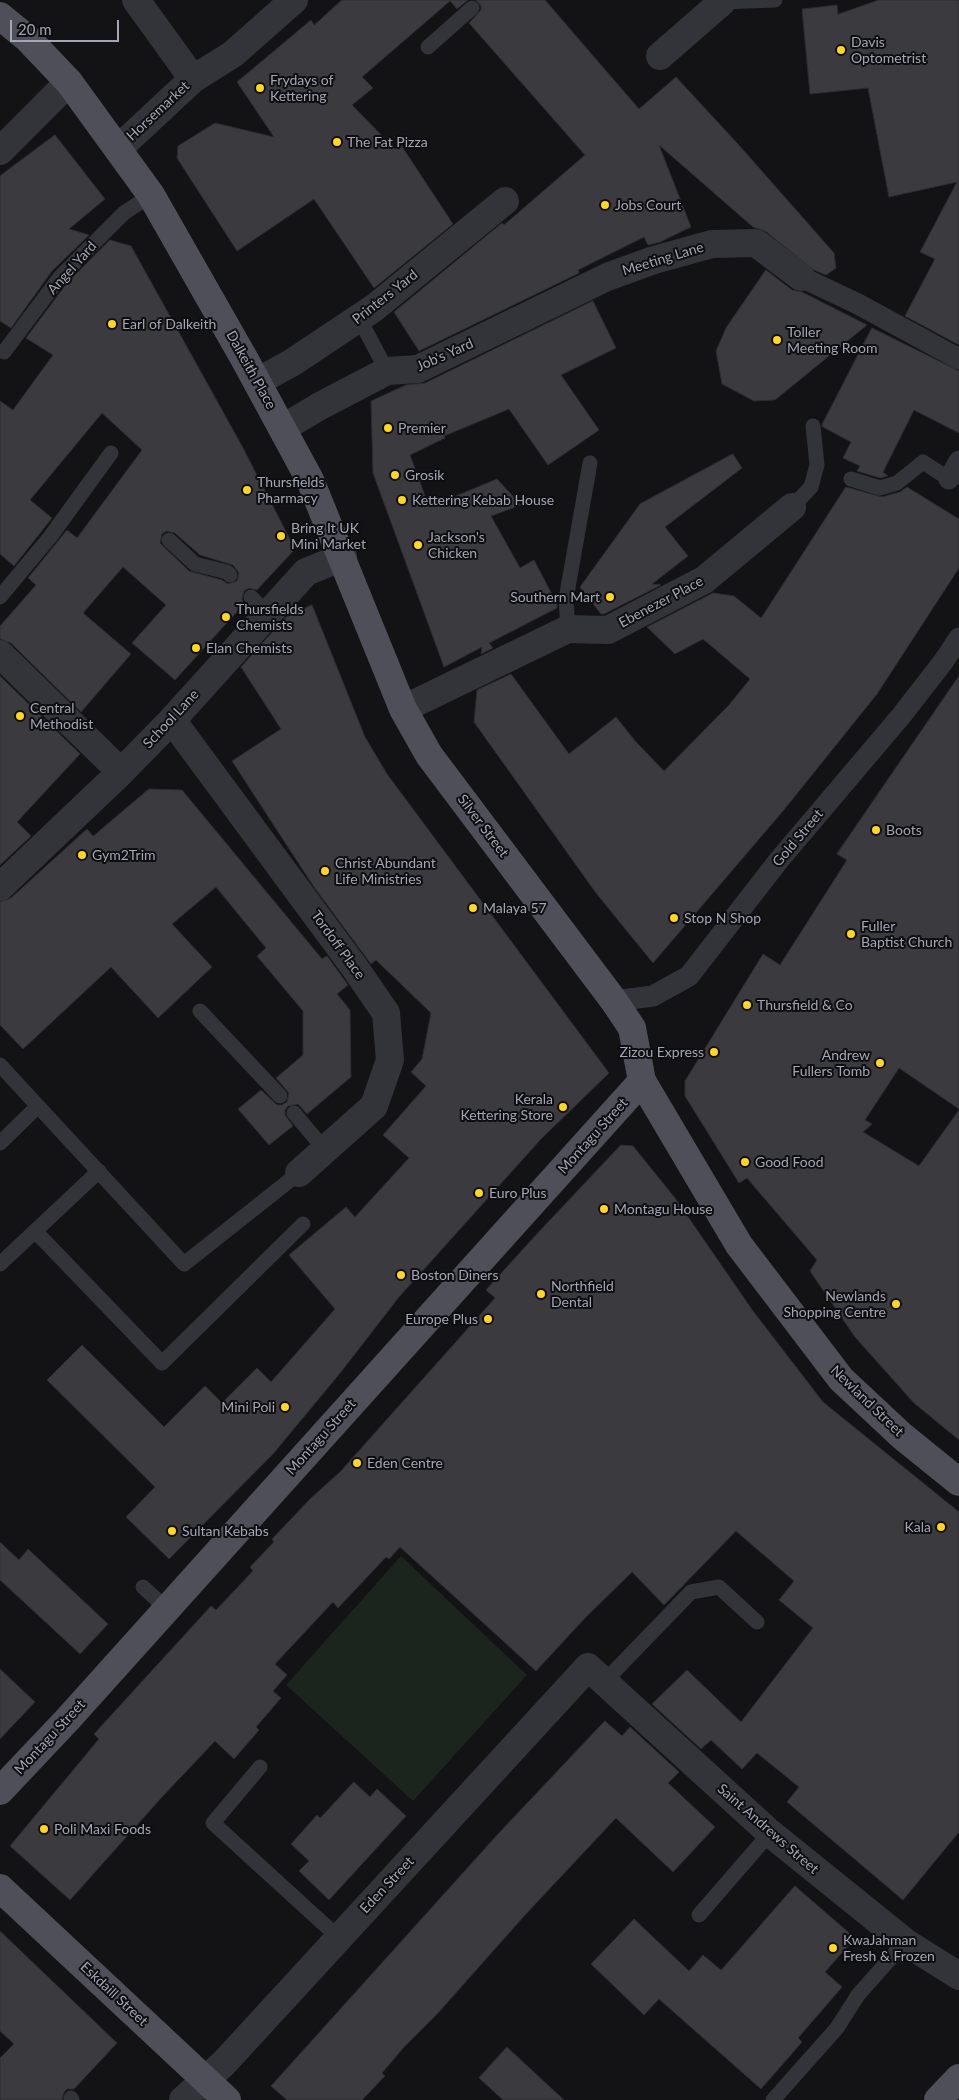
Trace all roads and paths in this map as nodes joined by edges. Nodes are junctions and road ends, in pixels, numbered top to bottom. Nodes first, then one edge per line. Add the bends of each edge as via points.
1 (136, 0) edge
2 (294, 0) edge
3 (775, 0) edge
4 (721, 1) edge
5 (472, 8) dead end
6 (0, 16) edge
7 (428, 47) dead end
8 (660, 56) dead end
9 (193, 79) junction
10 (70, 82) junction
11 (119, 148) junction
12 (0, 151) edge
13 (151, 195) junction
14 (505, 201) dead end
15 (607, 277) joint
16 (801, 277) joint
17 (358, 318) junction
18 (4, 352) dead end
19 (959, 358) edge
20 (387, 372) junction
21 (257, 382) junction
22 (813, 426) dead end
23 (282, 428) junction
24 (111, 453) dead end
25 (590, 463) dead end
26 (954, 470) edge
27 (851, 479) dead end
28 (792, 507) joint
29 (169, 540) dead end
30 (343, 557) junction
31 (230, 575) dead end
32 (0, 597) edge
33 (568, 629) junction
34 (959, 638) edge
35 (0, 654) edge
36 (404, 709) junction
37 (172, 720) junction
38 (121, 772) junction
39 (0, 887) edge
40 (614, 1001) junction
41 (200, 1011) dead end
42 (0, 1065) edge
43 (642, 1081) junction
44 (280, 1096) dead end
45 (37, 1107) junction
46 (294, 1113) dead end
47 (0, 1143) edge
48 (325, 1150) junction
49 (99, 1171) junction
50 (299, 1173) joint
51 (303, 1224) dead end
52 (35, 1231) junction
53 (0, 1264) edge
54 (959, 1482) edge
55 (143, 1587) dead end
56 (166, 1608) junction
57 (757, 1622) dead end
58 (596, 1675) junction
59 (260, 1767) dead end
60 (0, 1791) edge
61 (770, 1833) junction
62 (0, 1888) edge
63 (699, 1915) dead end
64 (339, 1938) junction
65 (905, 1942) junction
66 (959, 1976) edge
67 (959, 2078) edge
68 (206, 2079) junction
69 (183, 2100) edge
70 (227, 2100) edge
71 (773, 2100) edge
72 (938, 2100) edge

1 - 9 street, Horsemarket
2 - 9 street via 233,54
3 - 4 lane
4 - 8 street
5 - 7 lane
6 - 10 main road via 28,38
9 - 11 street, Horsemarket
10 - 11 main road, Dalkeith Place
10 - 12 street
11 - 13 main road, Dalkeith Place
13 - 18 lane, Angel Yard via 124,213 60,277
13 - 21 main road, Dalkeith Place
14 - 17 street, Printers Yard
15 - 16 street, Meeting Lane via 712,244 756,244
15 - 20 street, Job's Yard via 418,370
16 - 19 street, Meeting Lane
17 - 20 lane
17 - 21 street, Printers Yard
20 - 23 street, Job's Yard
21 - 23 main road, Dalkeith Place
22 - 28 lane via 817,465 811,487
23 - 30 main road, Dalkeith Place via 310,480
24 - 32 lane via 50,537
25 - 33 lane via 566,599
26 - 27 lane via 923,462 897,483 880,488
28 - 33 street, Ebenezer Place via 704,580 608,630
29 - 31 lane via 194,564
30 - 36 main road, Silver Street
30 - 37 street, School Lane via 306,572 259,605
33 - 36 street, Ebenezer Place
34 - 40 street, Gold Street via 907,708 780,860 689,976 653,996
35 - 38 street
36 - 40 main road, Silver Street via 429,755
37 - 38 street, School Lane
37 - 48 street, Tordoff Place via 386,1013 390,1060 374,1106
38 - 39 street, School Lane
40 - 43 main road, Silver Street via 632,1028
41 - 44 lane
42 - 45 lane
43 - 54 main road, Newland Street via 739,1245 835,1371 902,1436
43 - 56 main road, Montagu Street
45 - 47 lane
45 - 49 lane
46 - 48 lane
48 - 50 street, Tordoff Place
49 - 50 lane via 184,1264
49 - 52 lane
51 - 52 lane via 162,1363
52 - 53 lane
55 - 56 lane
56 - 60 main road, Montagu Street
57 - 58 lane via 719,1587 691,1592
58 - 61 street, Saint Andrews Street
58 - 64 street, Eden Street
59 - 64 lane via 212,1823
61 - 63 lane
61 - 65 street, Saint Andrews Street
62 - 68 main road, Eskdaill Street
64 - 68 street, Eden Street
65 - 66 street, Saint Andrews Street
65 - 71 lane via 858,1995 838,2028
67 - 72 main road
68 - 69 street, Eden Street
68 - 70 main road, Eskdaill Street

